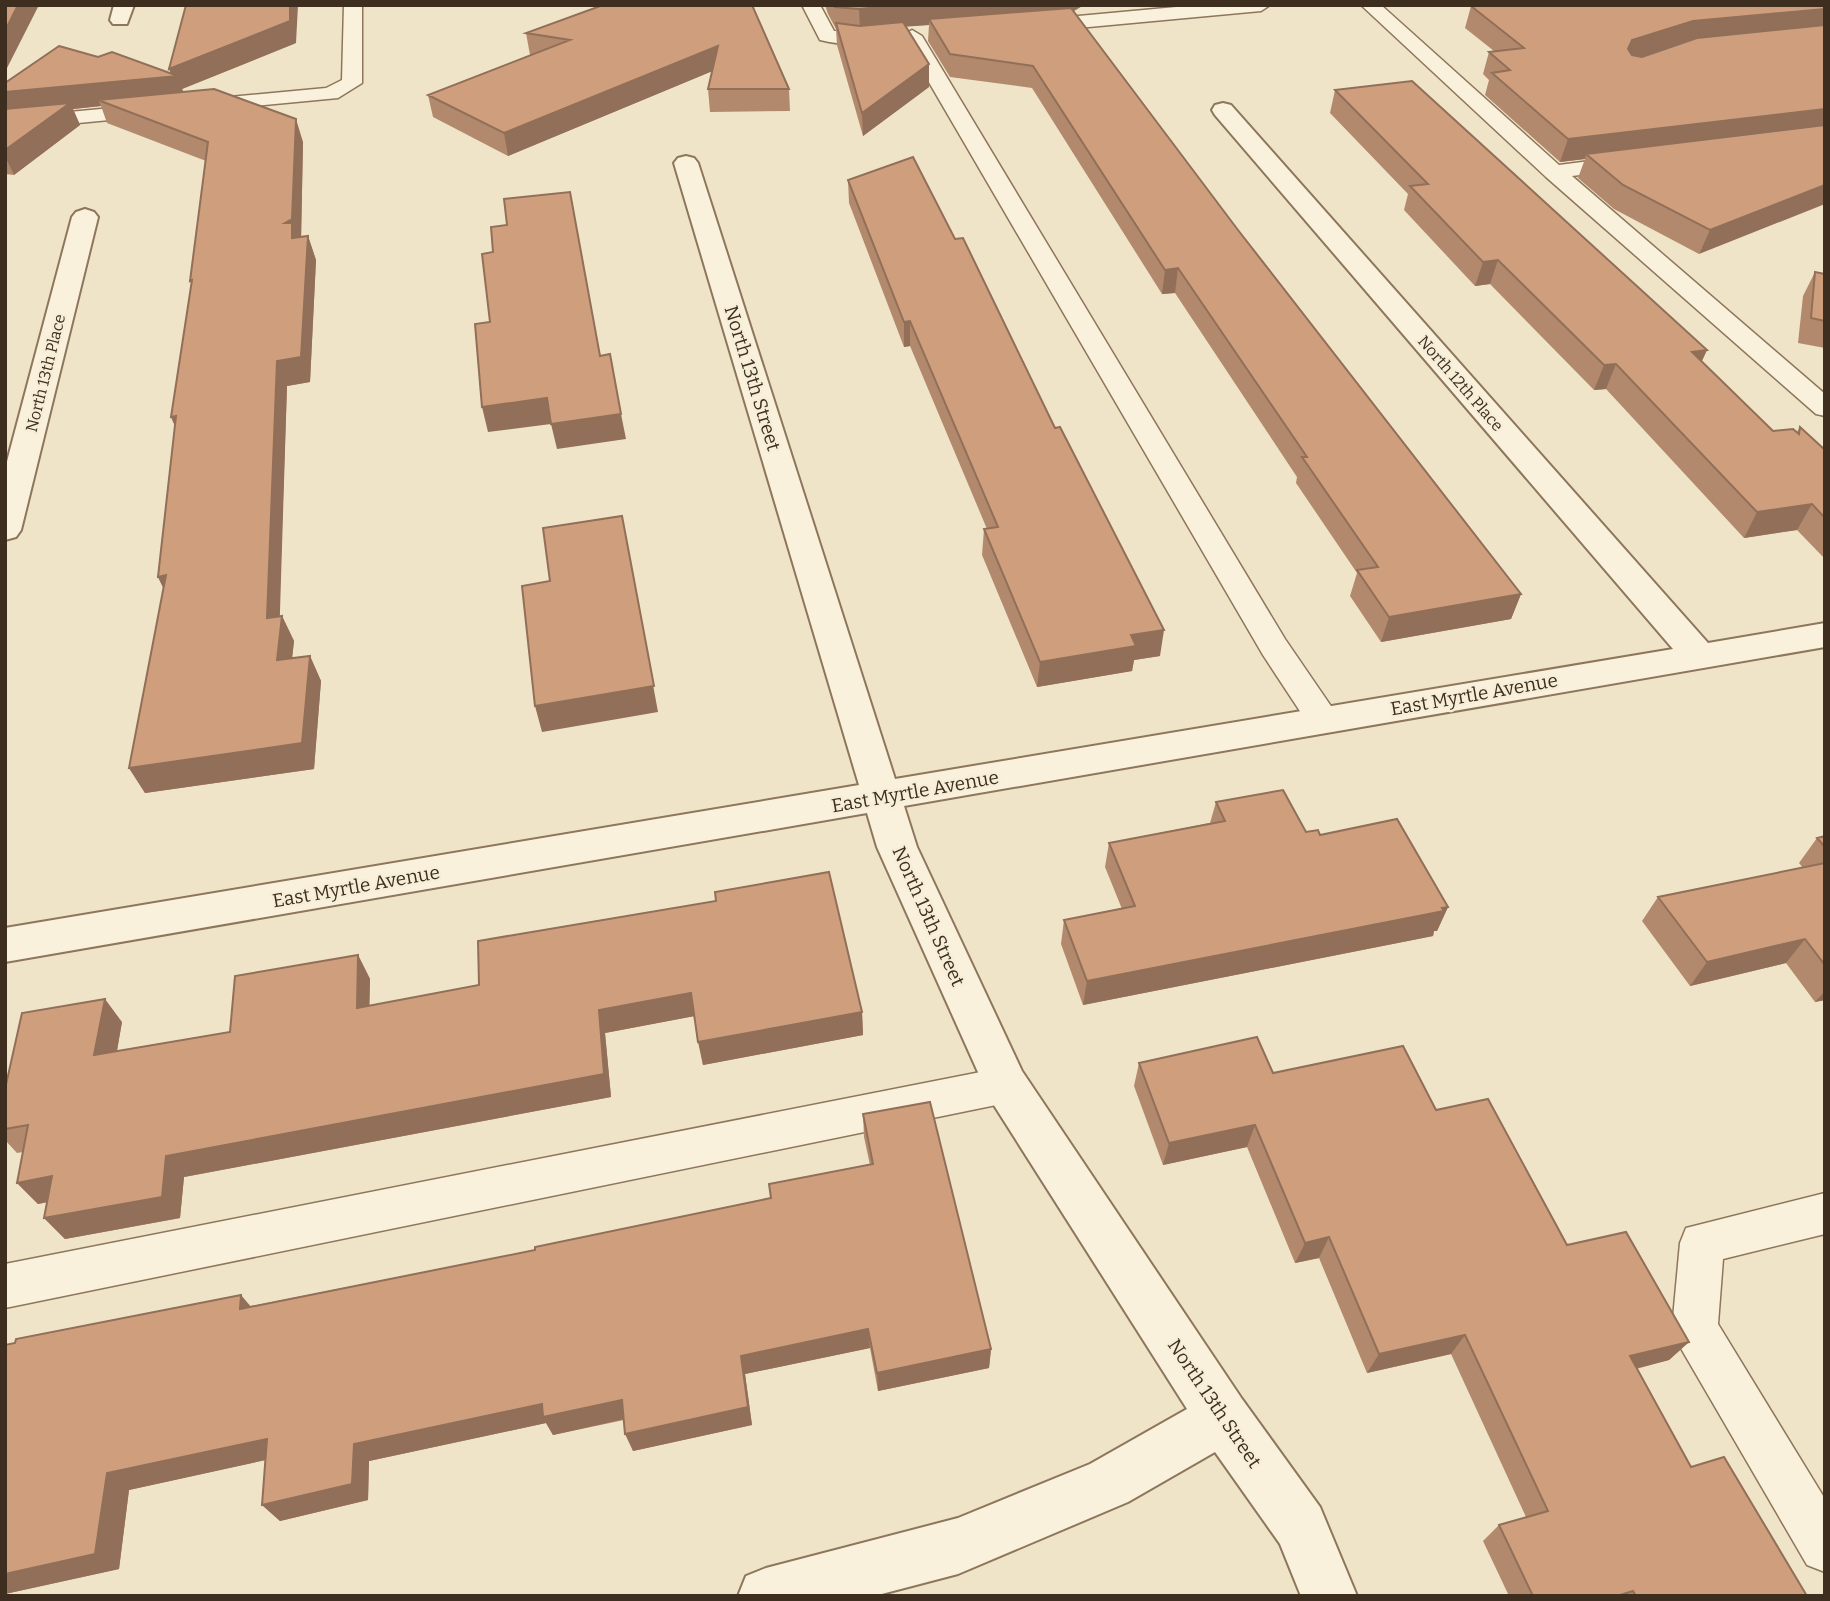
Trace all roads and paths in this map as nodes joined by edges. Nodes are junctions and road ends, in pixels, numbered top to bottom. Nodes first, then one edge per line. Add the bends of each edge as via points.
1 (353, 5) edge
2 (811, 5) edge
3 (1261, 5) edge
4 (1370, 5) edge
5 (1023, 27) edge
6 (1223, 110) dead end
7 (5, 124) edge
8 (1649, 160) edge
9 (686, 163) dead end
10 (1554, 172) junction
11 (85, 217) dead end
12 (1825, 408) edge
13 (5, 530) edge
14 (1825, 635) edge
15 (1700, 656) junction
16 (1323, 720) junction
17 (882, 797) junction
18 (5, 945) edge
19 (1006, 1085) junction
20 (1825, 1213) edge
21 (5, 1286) edge
22 (1223, 1418) junction
23 (1825, 1547) edge
24 (766, 1596) edge
25 (1329, 1596) edge

1 - 7 lane via 352,83 331,94
2 - 16 lane via 827,36 919,35 1274,648
3 - 5 lane
4 - 10 lane
6 - 15 street, North 12th Place
8 - 10 lane
9 - 17 street, North 13th Street
10 - 12 lane
11 - 13 street, North 13th Place
14 - 15 street, East Myrtle Avenue
15 - 16 street, East Myrtle Avenue
16 - 17 street, East Myrtle Avenue
17 - 18 street, East Myrtle Avenue
17 - 19 street, North 13th Street via 897,847
19 - 21 lane
19 - 22 street, North 13th Street
20 - 23 lane via 1702,1243 1695,1329
22 - 24 street via 1109,1483 958,1546
22 - 25 street, North 13th Street via 1301,1525

